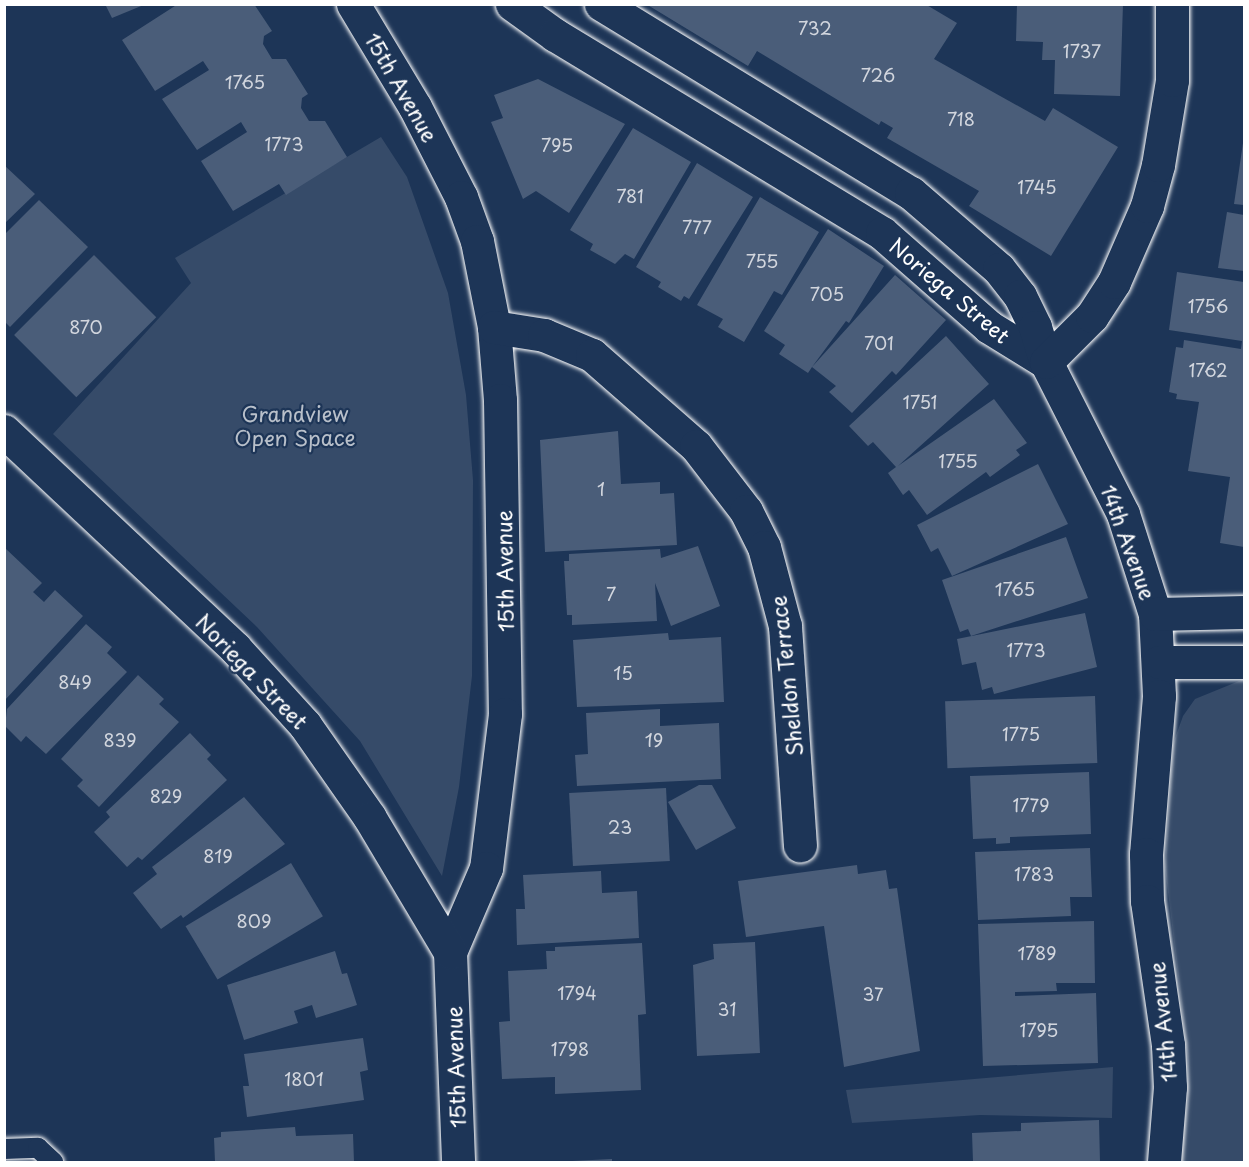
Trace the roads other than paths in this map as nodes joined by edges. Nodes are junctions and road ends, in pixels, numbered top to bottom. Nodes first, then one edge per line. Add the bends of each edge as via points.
1 (353, 4) edge
2 (512, 4) edge
3 (601, 4) edge
4 (1172, 4) edge
5 (494, 327) junction
6 (1046, 362) junction
7 (4, 431) edge
8 (1245, 612) edge
9 (1155, 614) junction
10 (1159, 662) junction
11 (1245, 662) edge
12 (800, 845) dead end
13 (450, 952) junction
14 (4, 1149) edge
15 (53, 1162) edge
16 (458, 1162) edge
17 (1164, 1162) edge

1 - 5 street, 15th Avenue via 415,107 461,197 477,241
2 - 6 street, Noriega Street via 555,35 858,217 937,278 989,327
3 - 6 street, Noriega Street via 877,169 942,216 999,269 1020,296
4 - 6 street via 1172,81 1147,206 1114,282 1092,316
5 - 12 street, Sheldon Terrace via 544,335 592,355 696,446 746,511 764,548 785,626
5 - 13 street, 15th Avenue via 500,400 505,714 486,868
6 - 9 street, 14th Avenue via 1123,514
7 - 13 street, Noriega Street via 234,648 292,710 370,818
8 - 9 street
9 - 10 street, 14th Avenue
10 - 11 street
10 - 17 street, 14th Avenue via 1146,854 1148,901 1168,1046 1170,1087
13 - 16 street, 15th Avenue
14 - 15 lane via 38,1148

